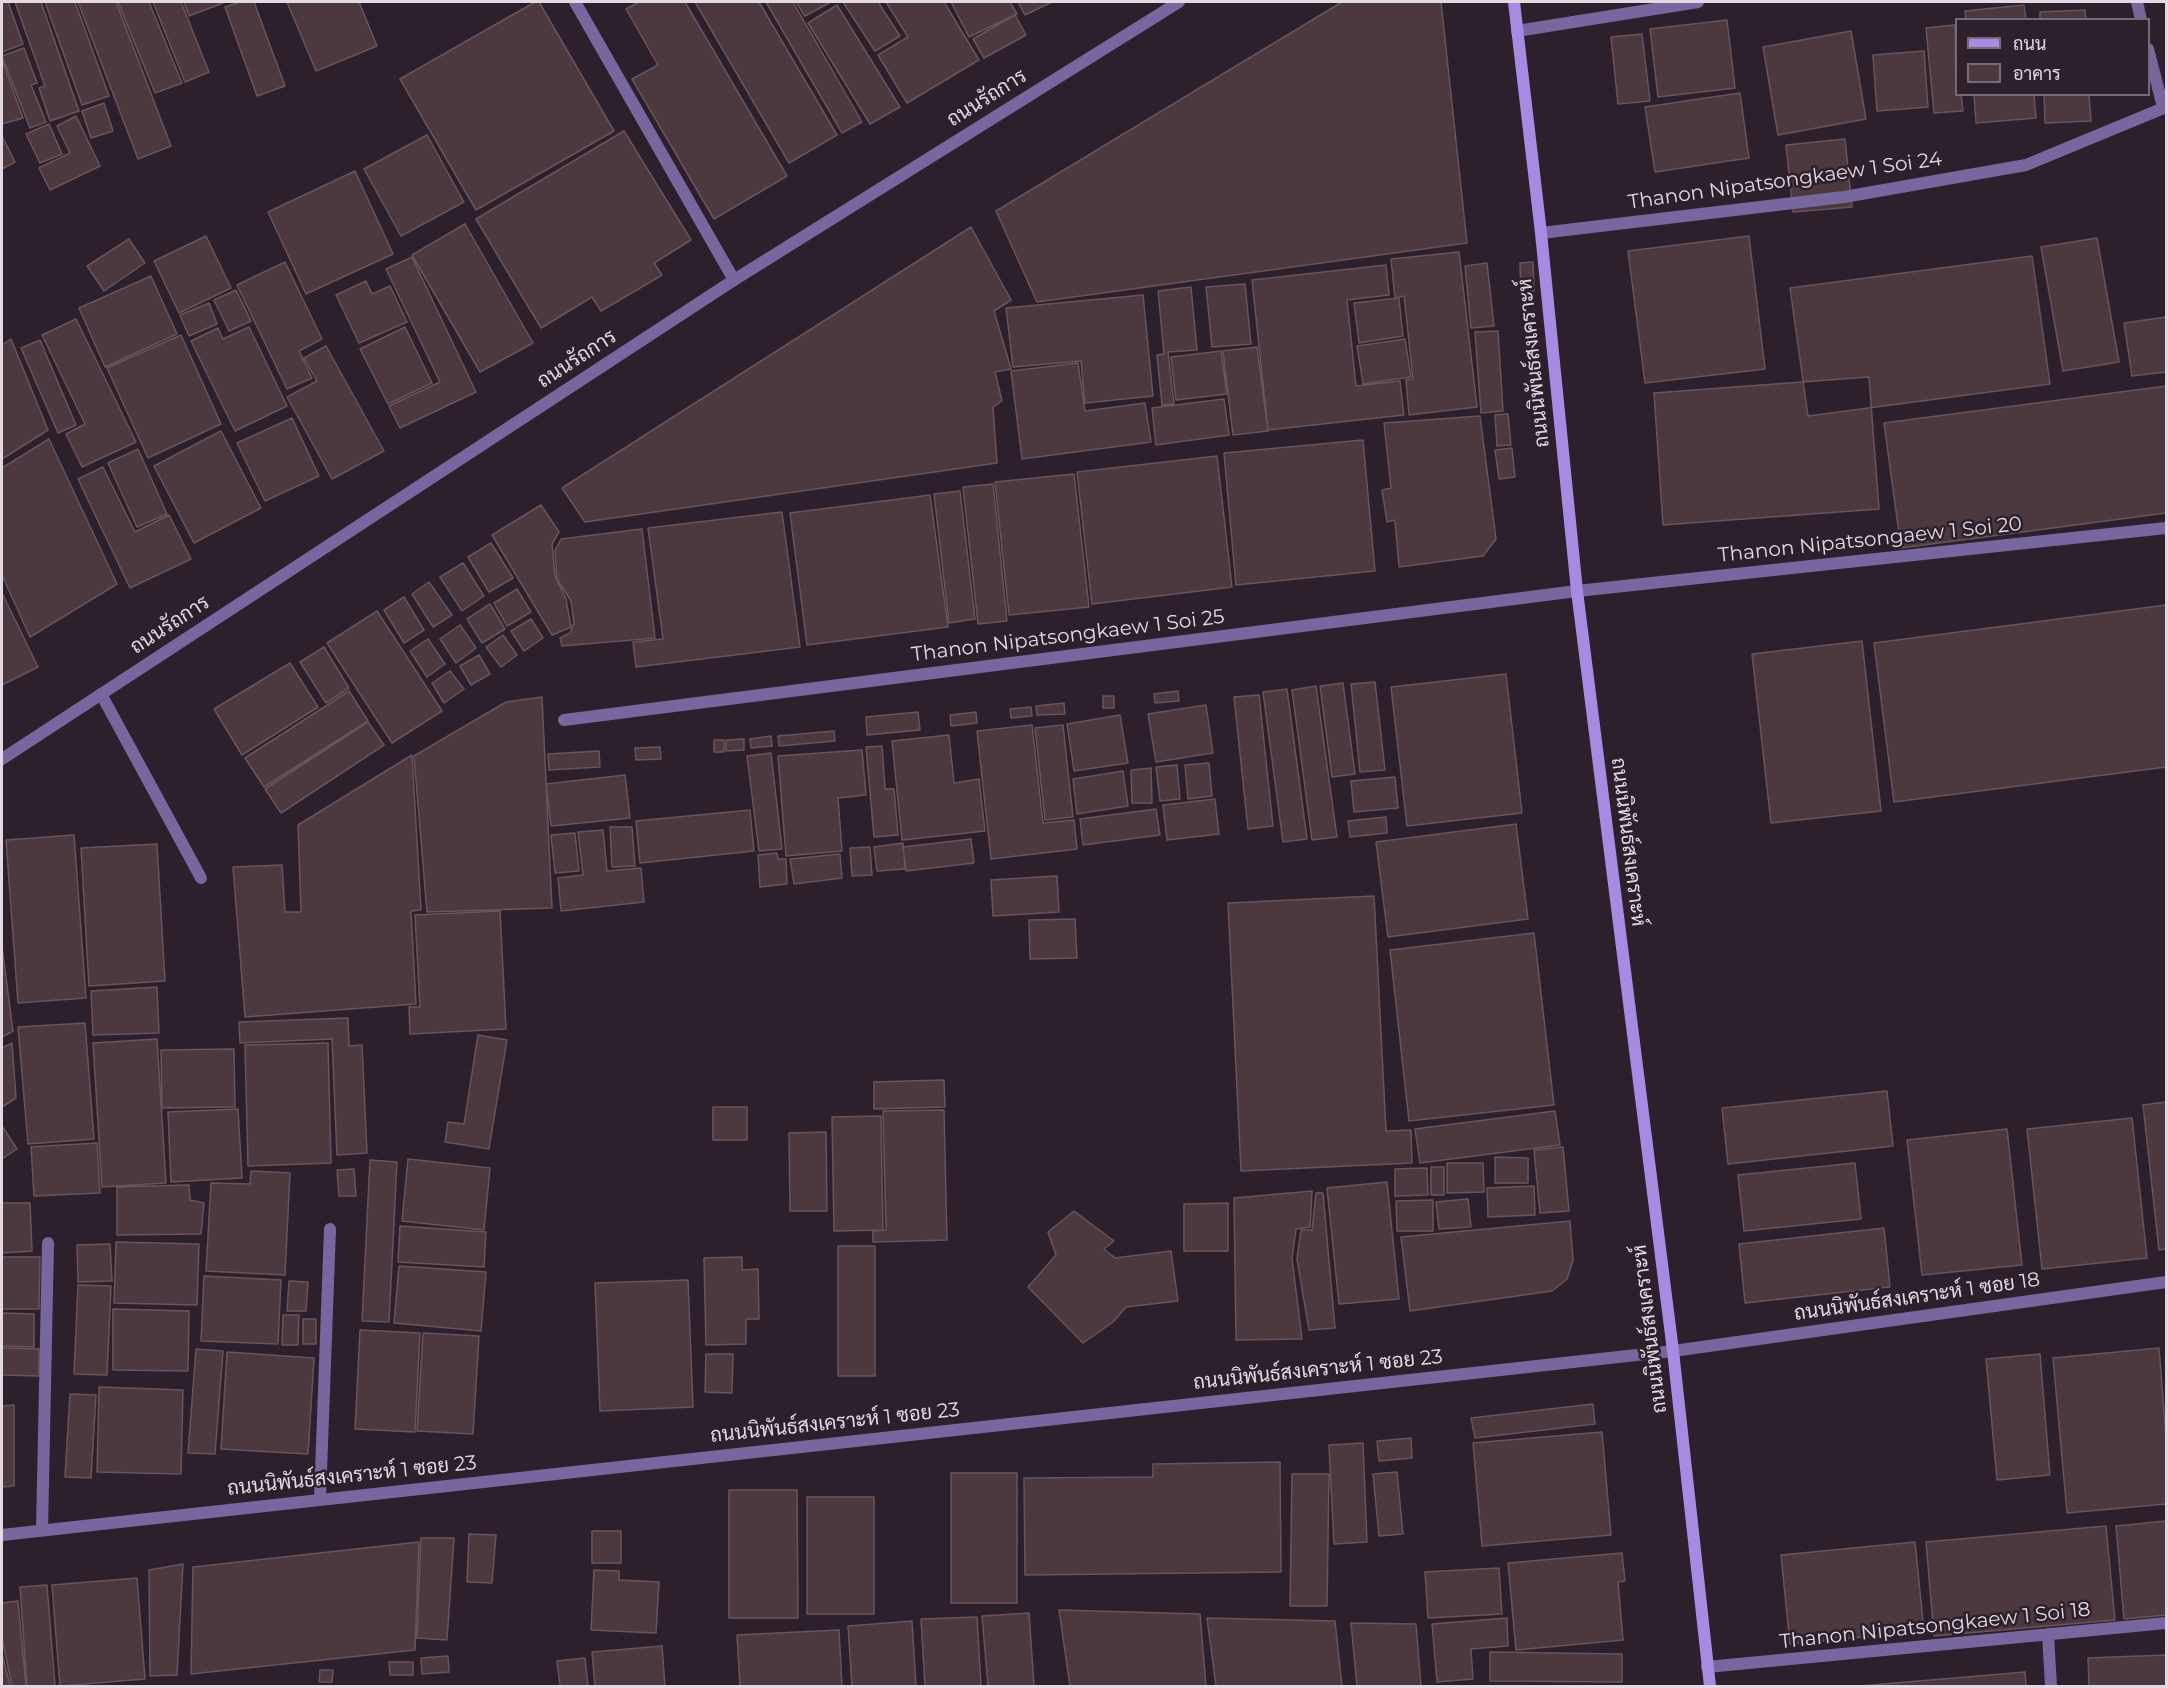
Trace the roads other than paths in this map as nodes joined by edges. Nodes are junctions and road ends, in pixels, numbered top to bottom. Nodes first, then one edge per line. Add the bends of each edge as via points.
1 (575, 2) edge
2 (1179, 2) edge
3 (1514, 2) edge
4 (1698, 2) edge
5 (2137, 2) edge
6 (2141, 18) edge
7 (1517, 31) junction
8 (2150, 56) edge
9 (2165, 107) edge
10 (1541, 233) junction
11 (734, 280) junction
12 (2166, 528) edge
13 (1577, 591) junction
14 (101, 694) junction
15 (564, 720) dead end
16 (2, 759) edge
17 (201, 878) dead end
18 (330, 1229) dead end
19 (48, 1243) dead end
20 (2166, 1282) edge
21 (1673, 1350) junction
22 (320, 1498) junction
23 (42, 1530) junction
24 (2, 1535) edge
25 (2166, 1623) edge
26 (2048, 1635) junction
27 (1707, 1667) junction
28 (1710, 1686) edge
29 (2051, 1686) edge

1 - 11 street
2 - 11 street, ถนนรัถการ
3 - 7 main road, ถนนนิพันธ์สงเคราะห์
4 - 7 street
5 - 6 street
7 - 10 main road, ถนนนิพันธ์สงเคราะห์
8 - 9 street
9 - 10 street, Thanon Nipatsongkaew 1 Soi 24 via 2026,165 1844,197
10 - 13 main road, ถนนนิพันธ์สงเคราะห์
11 - 14 street, ถนนรัถการ
12 - 13 street, Thanon Nipatsongaew 1 Soi 20
13 - 15 street, Thanon Nipatsongkaew 1 Soi 25
13 - 21 main road, ถนนนิพันธ์สงเคราะห์
14 - 16 street, ถนนรัถการ
14 - 17 street
18 - 22 street
19 - 23 street
20 - 21 street, ถนนนิพันธ์สงเคราะห์ 1 ซอย 18
21 - 22 street, ถนนนิพันธ์สงเคราะห์ 1 ซอย 23
21 - 27 main road, ถนนนิพันธ์สงเคราะห์
22 - 23 street, ถนนนิพันธ์สงเคราะห์ 1 ซอย 23
23 - 24 street, ถนนนิพันธ์สงเคราะห์ 1 ซอย 23
25 - 26 street, Thanon Nipatsongkaew 1 Soi 18
26 - 27 street, Thanon Nipatsongkaew 1 Soi 18
26 - 29 street
27 - 28 main road, ถนนนิพันธ์สงเคราะห์

